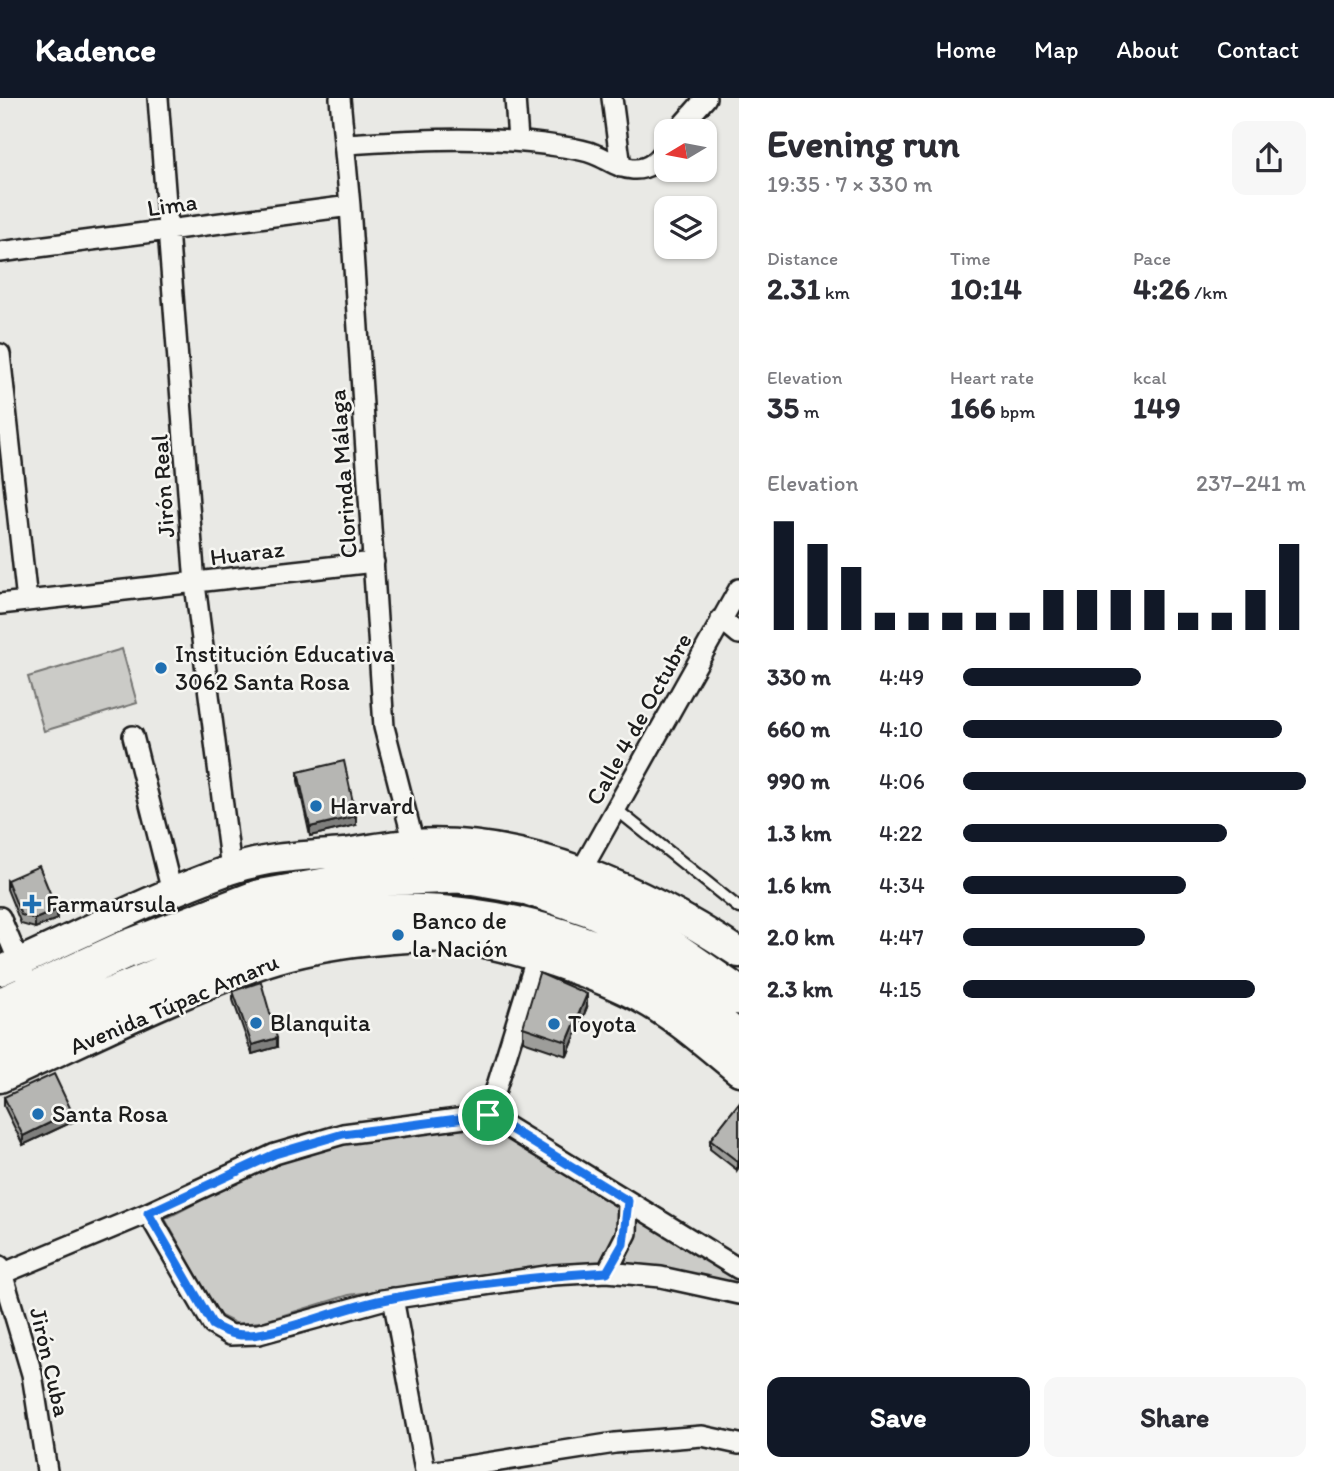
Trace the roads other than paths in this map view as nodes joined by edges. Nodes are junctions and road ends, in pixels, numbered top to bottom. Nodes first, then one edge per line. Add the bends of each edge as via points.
1 (159, 98) edge
2 (340, 98) edge
3 (515, 98) edge
4 (612, 98) edge
5 (706, 98) edge
6 (688, 119) edge
7 (518, 140) junction
8 (344, 145) junction
9 (654, 163) edge
10 (621, 167) junction
11 (350, 206) junction
12 (167, 230) junction
13 (0, 252) edge
14 (0, 354) edge
15 (374, 562) junction
16 (195, 584) junction
17 (739, 589) edge
18 (27, 601) junction
19 (0, 604) edge
20 (721, 619) junction
21 (739, 634) edge
22 (133, 736) dead end
23 (617, 810) junction
24 (414, 844) junction
25 (231, 869) junction
26 (581, 871) junction
27 (172, 892) junction
28 (739, 908) edge
29 (0, 917) edge
30 (739, 953) edge
31 (536, 959) junction
32 (19, 991) edge
33 (739, 996) edge
34 (739, 1041) edge
35 (0, 1045) edge
36 (739, 1071) edge
37 (0, 1078) edge
38 (488, 1115) junction
39 (628, 1201) junction
40 (148, 1213) junction
41 (2, 1269) edge
42 (739, 1269) edge
43 (607, 1272) junction
44 (739, 1294) edge
45 (393, 1298) junction
46 (739, 1444) edge
47 (47, 1471) edge
48 (425, 1471) edge
49 (436, 1471) edge

1 - 12 street, Jirón Real
2 - 8 street, Clorinda Málaga
3 - 7 street
4 - 10 street
5 - 6 street
7 - 8 street via 440,138
7 - 10 street via 579,149
8 - 11 street, Clorinda Málaga
9 - 10 street
11 - 12 street, Lima
11 - 15 street, Clorinda Málaga
12 - 13 street, Lima
12 - 16 street, Jirón Real
14 - 18 street
15 - 16 street, Huaraz
15 - 24 street, Clorinda Málaga via 384,727
16 - 18 street, Huaraz
16 - 25 street, Jirón Real
17 - 20 street, Calle 4 de Octubre
18 - 19 street, Huaraz
20 - 21 street
20 - 23 street, Calle 4 de Octubre
22 - 27 street
23 - 26 street, Calle 4 de Octubre
23 - 28 lane
24 - 25 main road, Avenida Túpac Amaru via 280,858
24 - 26 main road, Avenida Túpac Amaru via 519,853
25 - 27 main road, Avenida Túpac Amaru
26 - 30 main road, Avenida Túpac Amaru via 704,929
27 - 32 main road, Avenida Túpac Amaru
29 - 32 street
31 - 36 main road, Avenida Túpac Amaru via 638,996
31 - 37 main road, Avenida Túpac Amaru via 450,938 317,949 258,965
31 - 38 street
32 - 33 highway, Avenida Túpac Amaru via 258,899 380,877 459,874 528,886 592,908 657,939
32 - 34 highway, Avenida Túpac Amaru via 228,948 310,923 397,913 473,915 560,937 627,964 690,1002
32 - 35 highway, Avenida Túpac Amaru
38 - 39 street
38 - 40 street via 343,1134 275,1154
39 - 42 street
39 - 43 street via 623,1244
40 - 41 street
40 - 45 street via 213,1325 230,1335 258,1334
41 - 47 street, Jirón Cuba via 32,1374
43 - 44 street
43 - 45 street via 553,1275
45 - 48 street
46 - 49 street via 702,1436 615,1443

